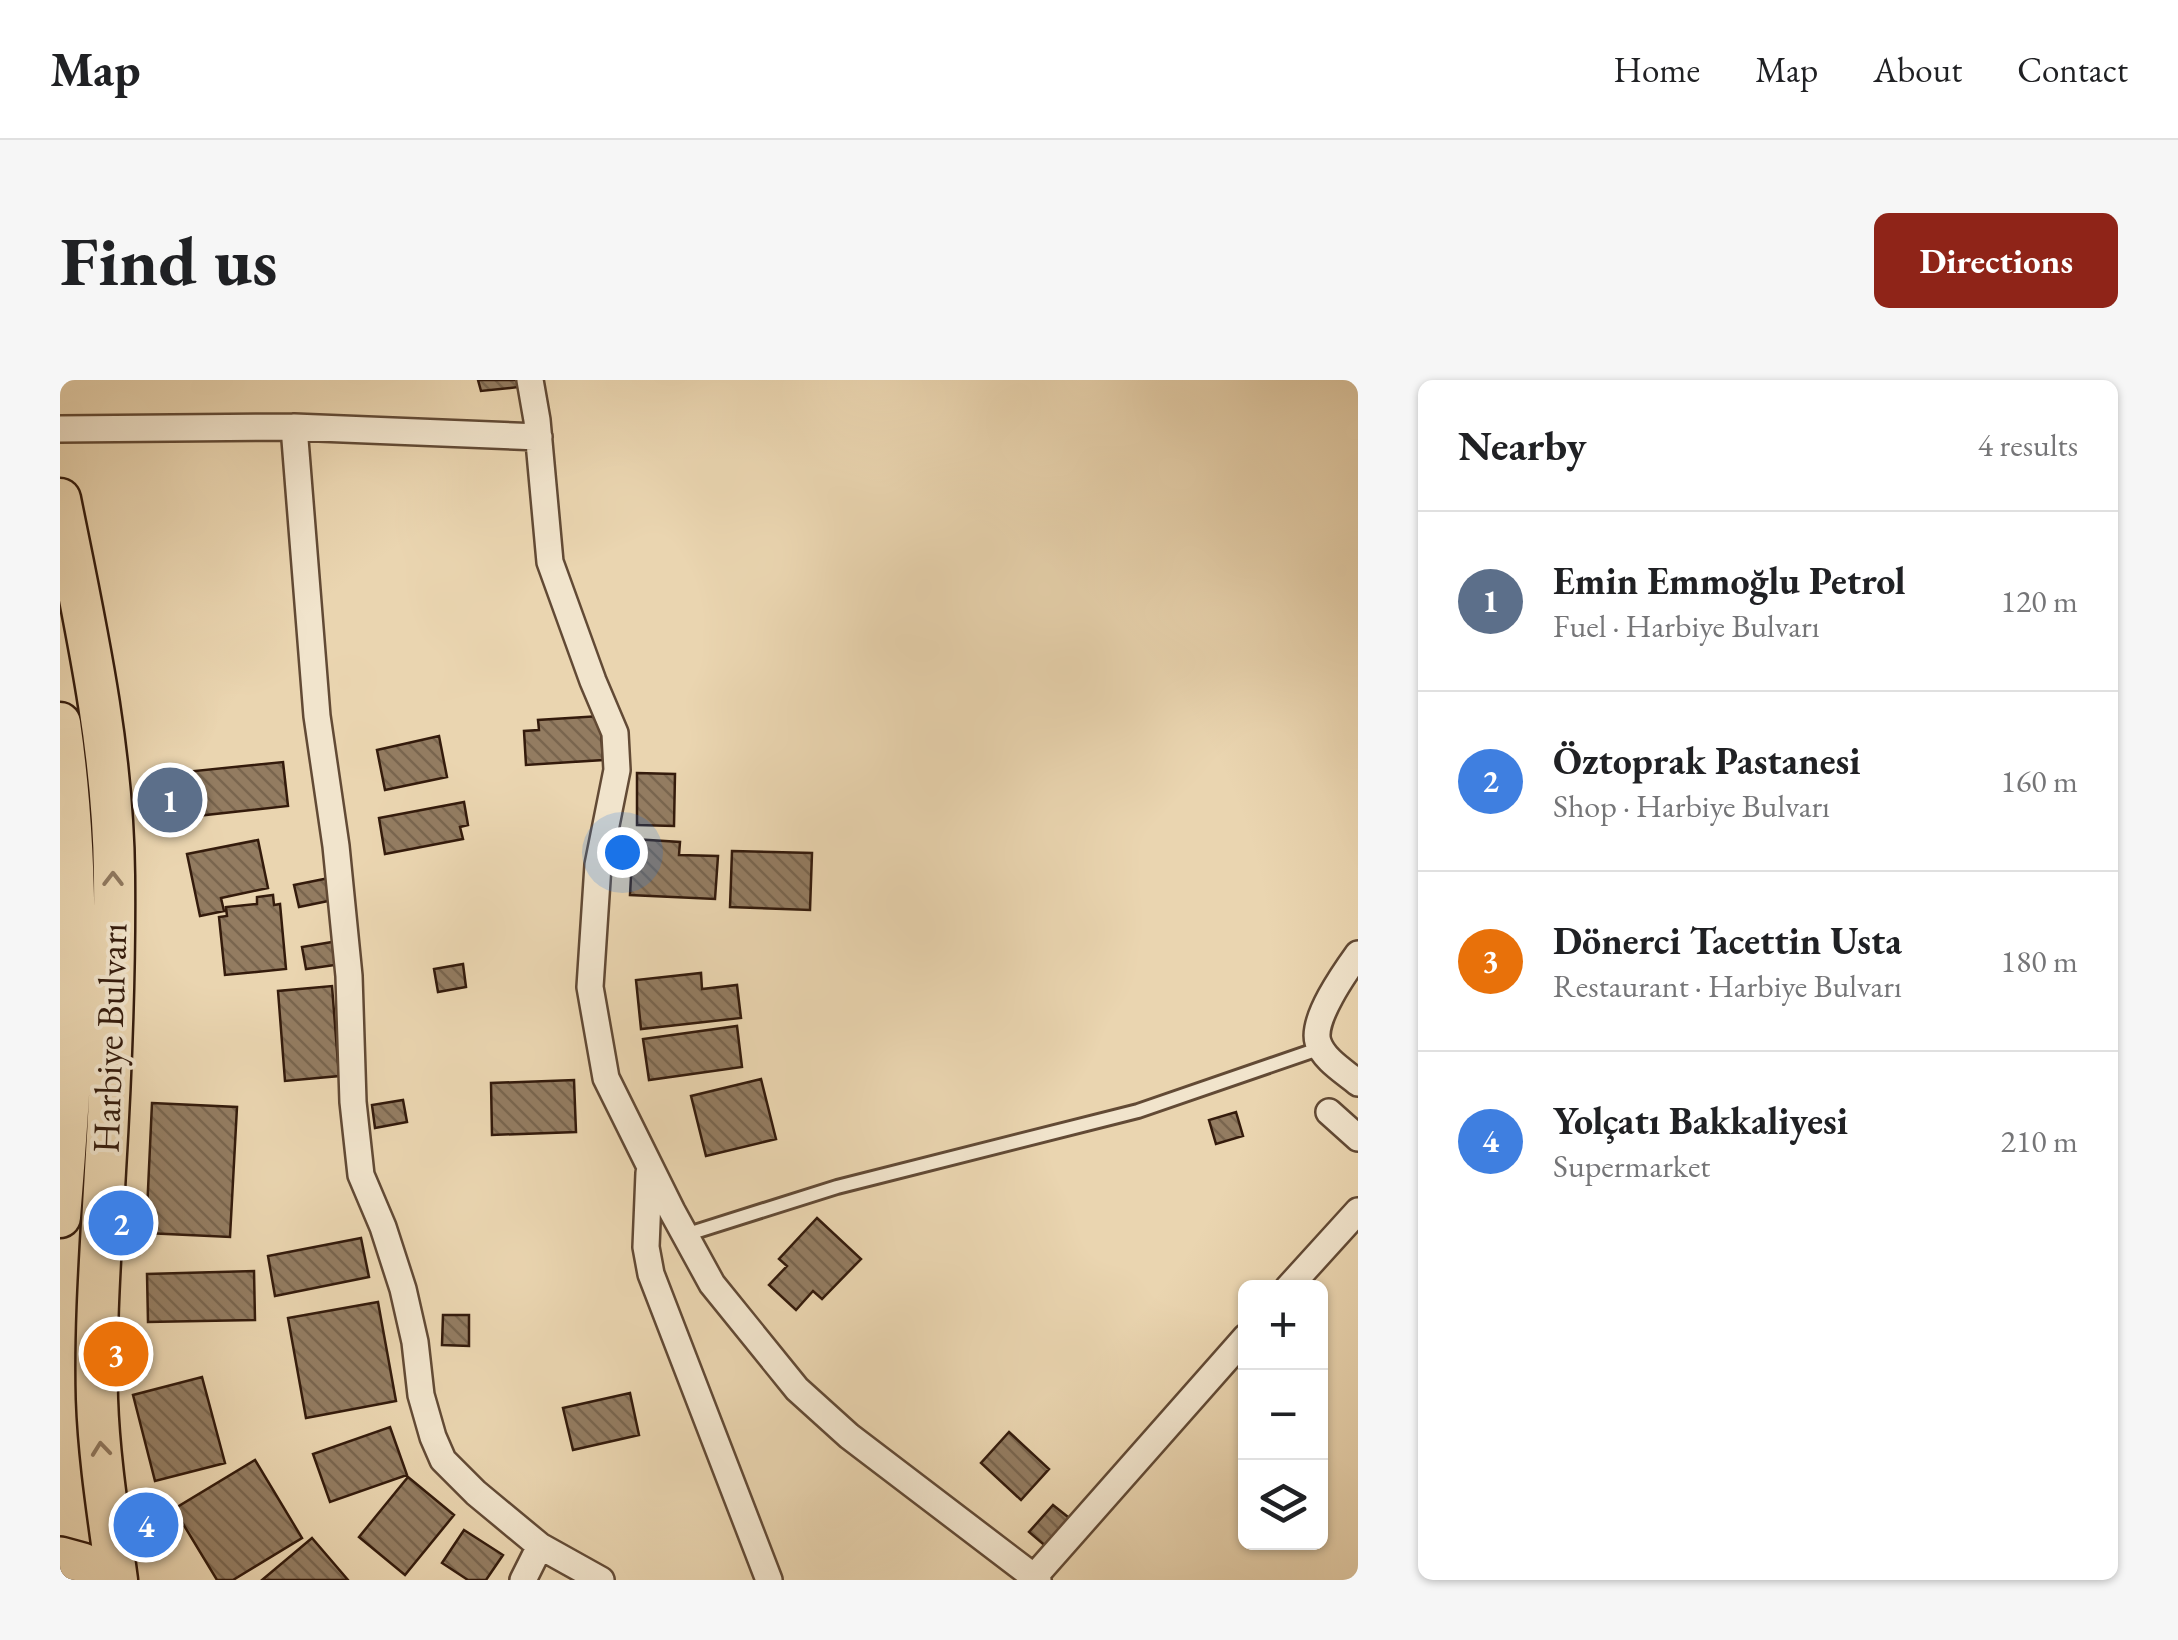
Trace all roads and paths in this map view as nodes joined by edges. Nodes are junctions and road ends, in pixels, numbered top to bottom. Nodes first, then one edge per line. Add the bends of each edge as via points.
1 (530, 380) edge
2 (294, 427) junction
3 (60, 429) edge
4 (539, 437) junction
5 (60, 499) edge
6 (102, 726) junction
7 (60, 727) edge
8 (1358, 954) edge
9 (67, 1017) edge
10 (1321, 1048) junction
11 (1358, 1082) edge
12 (1329, 1112) dead end
13 (1358, 1138) edge
14 (649, 1166) junction
15 (1358, 1211) edge
16 (60, 1217) edge
17 (685, 1236) junction
18 (1295, 1280) edge
19 (1238, 1345) edge
20 (540, 1546) junction
21 (60, 1560) edge
22 (1036, 1579) edge
23 (104, 1580) edge
24 (118, 1580) edge
25 (523, 1580) edge
26 (601, 1580) edge
27 (769, 1580) edge

1 - 4 street
2 - 3 street
2 - 4 street
2 - 20 street via 317,716 349,976 362,1175 403,1289 422,1395 443,1460
4 - 14 street via 550,562 615,733 617,770 598,865 590,987 606,1078
5 - 6 main road, Harbiye Bulvarı
6 - 7 main road
24 -> 6 main road, Harbiye Bulvarı via 97,1398 114,874
7 - 9 main road, Harbiye Bulvarı via 74,870
8 - 10 street via 1319,1022
9 - 16 main road, Harbiye Bulvarı
10 - 11 street
10 - 17 lane via 1138,1112 837,1187
12 - 13 street
14 - 17 street
14 - 27 street via 650,1274
15 - 18 street
17 - 22 street via 712,1284 798,1389
19 - 22 street
20 - 25 street
20 - 26 street
21 - 23 highway

